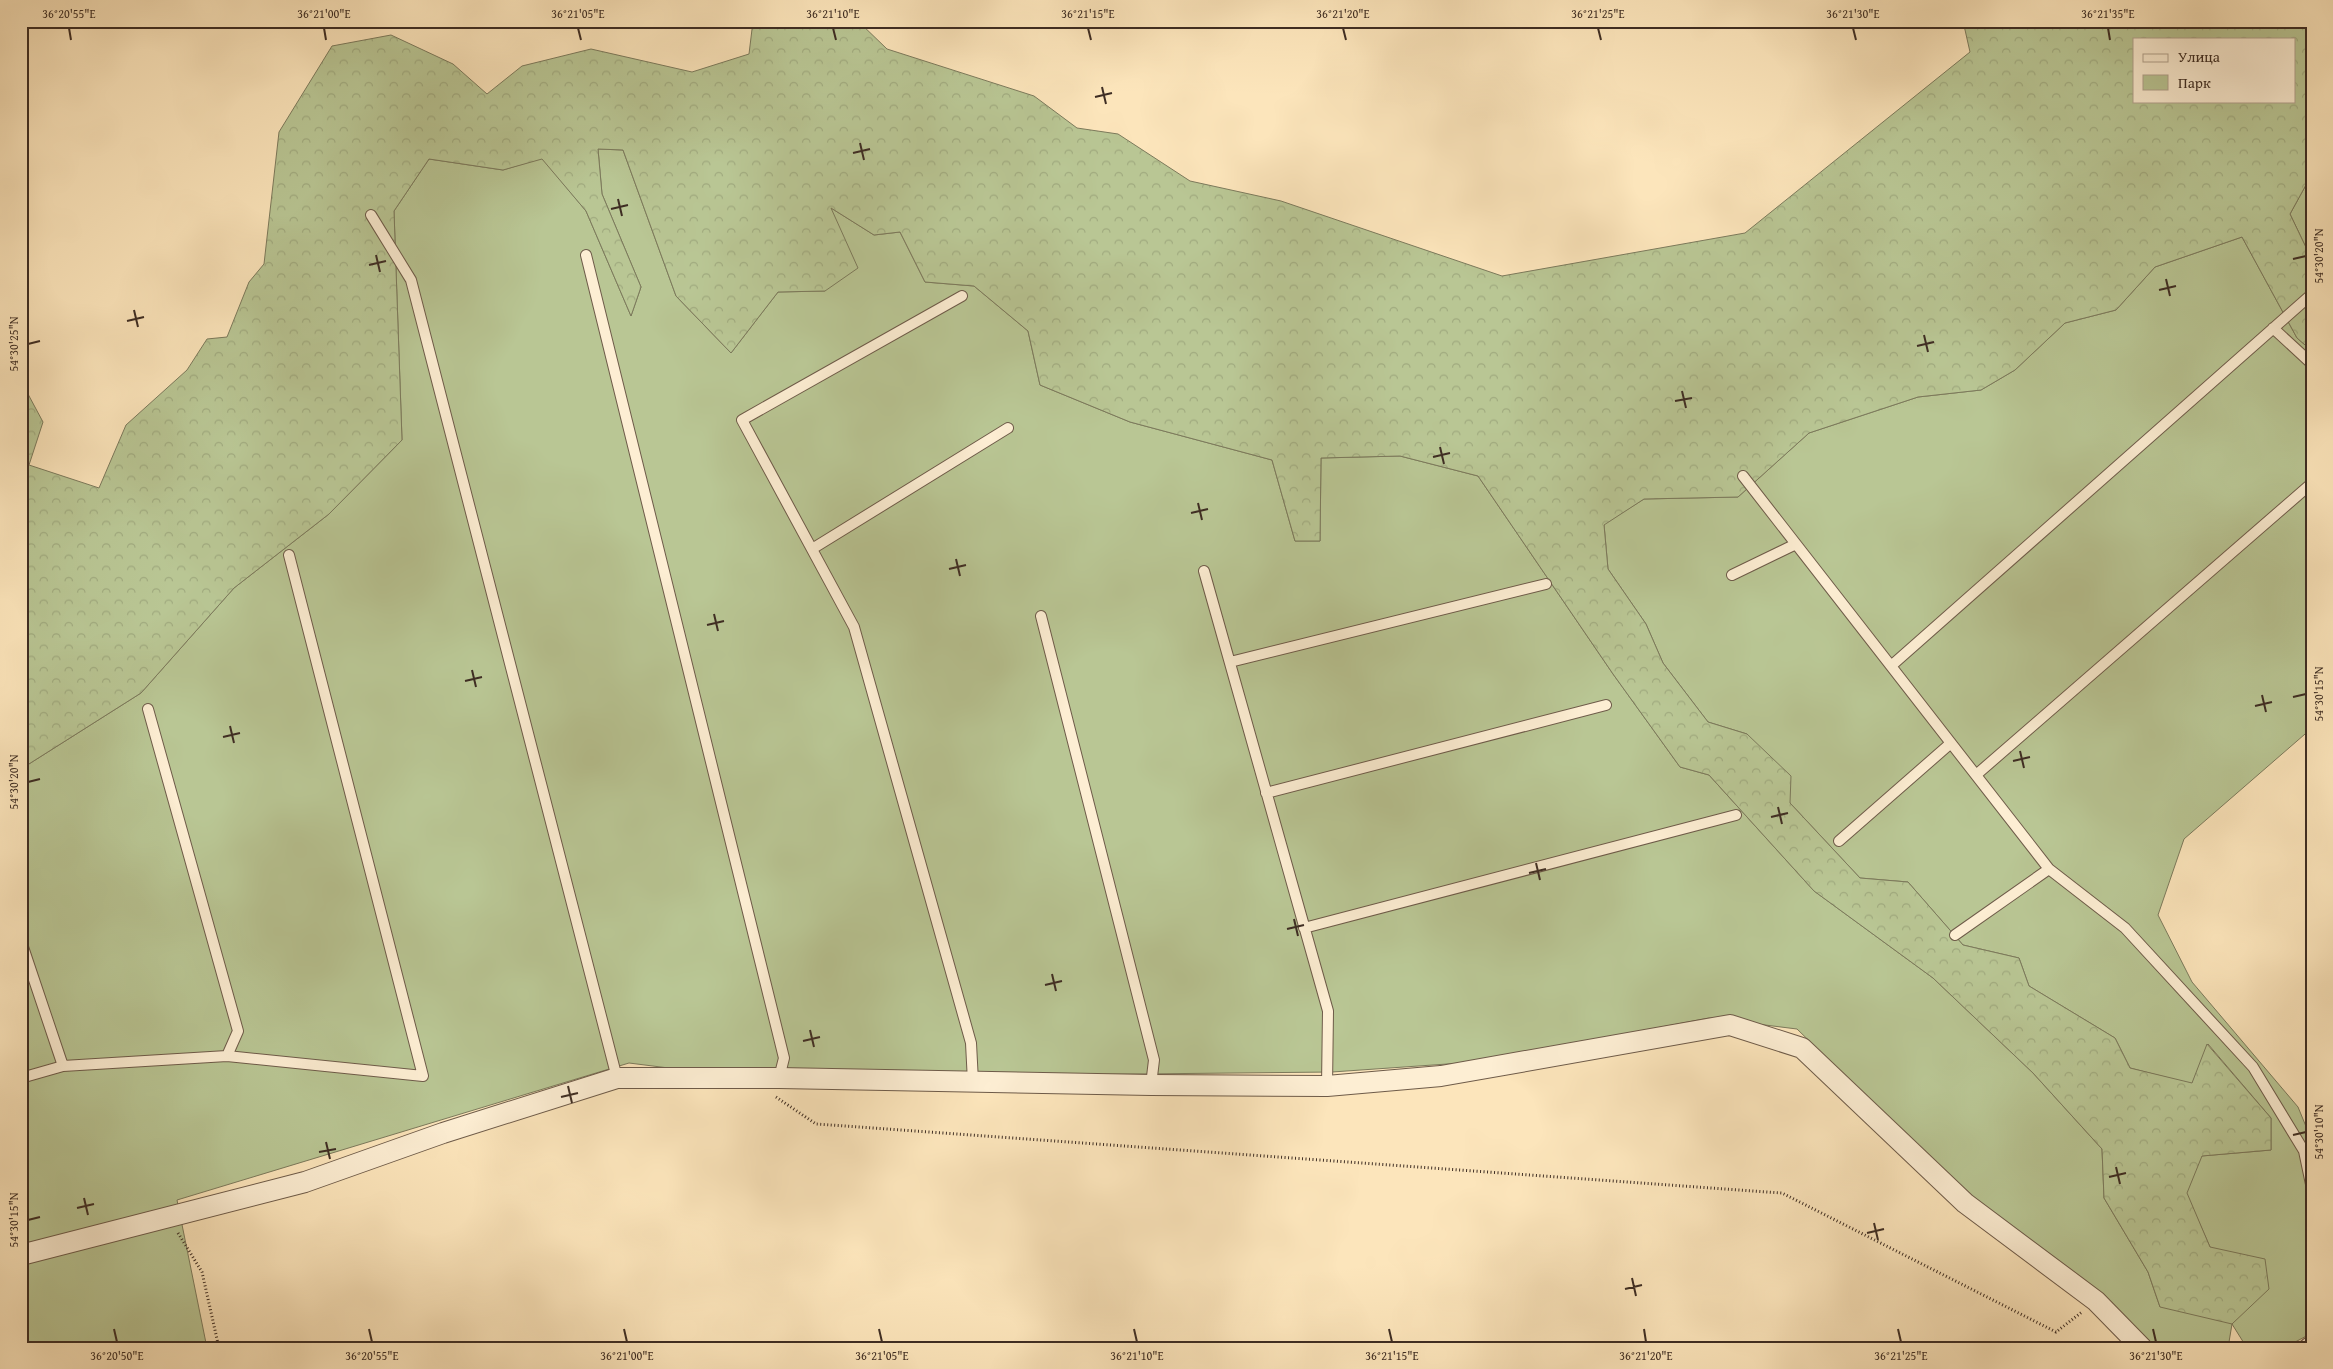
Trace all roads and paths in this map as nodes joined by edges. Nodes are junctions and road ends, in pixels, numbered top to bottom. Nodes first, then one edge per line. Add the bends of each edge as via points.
1 (371, 215) dead end
2 (586, 255) dead end
3 (2312, 294) edge
4 (962, 296) dead end
5 (2273, 328) junction
6 (2312, 364) edge
7 (1008, 428) dead end
8 (1743, 476) dead end
9 (2312, 483) edge
10 (1796, 544) junction
11 (812, 549) junction
12 (290, 555) dead end
13 (1204, 571) dead end
14 (1732, 575) dead end
15 (1546, 584) dead end
16 (1041, 616) dead end
17 (1230, 662) junction
18 (1891, 666) junction
19 (1606, 705) dead end
20 (148, 709) dead end
21 (1951, 743) junction
22 (1976, 775) junction
23 (1266, 793) junction
24 (1736, 815) dead end
25 (1839, 841) dead end
26 (2049, 869) junction
27 (1304, 928) junction
28 (1955, 935) dead end
29 (21, 942) edge
30 (227, 1056) junction
31 (63, 1066) junction
32 (21, 1078) edge
33 (617, 1078) junction
34 (748, 1078) junction
35 (779, 1078) junction
36 (973, 1082) junction
37 (1151, 1085) junction
38 (1327, 1086) junction
39 (2312, 1189) edge
40 (168, 1218) junction
41 (21, 1255) edge
42 (2096, 1301) junction
43 (219, 1348) edge
44 (2142, 1348) edge

1 - 33 lane via 411,280
2 - 35 lane via 784,1058
3 - 5 lane
4 - 11 lane via 742,420
5 - 6 lane
5 - 18 lane
7 - 11 lane
8 - 10 lane
9 - 22 lane
10 - 14 lane
10 - 18 lane
11 - 36 lane via 854,627 971,1043
12 - 30 lane via 422,1076
13 - 17 lane
15 - 17 lane
16 - 37 lane via 1154,1060
17 - 23 lane
18 - 21 lane
19 - 23 lane
20 - 30 lane via 238,1031
21 - 22 lane
21 - 25 lane
22 - 26 lane
23 - 27 lane
24 - 27 lane
26 - 28 lane
26 - 39 lane via 2125,928 2252,1067 2304,1151
27 - 38 lane via 1328,1011
29 - 31 lane
30 - 31 lane
31 - 32 lane
33 - 34 street
33 - 40 street via 442,1133 305,1182
34 - 35 street
34 - 42 path via 816,1124 1782,1193 2056,1332
35 - 36 street
36 - 37 street
37 - 38 street
38 - 42 street via 1441,1076 1730,1025 1802,1048 1964,1203
40 - 41 street
40 - 43 path via 202,1272
42 - 44 street

